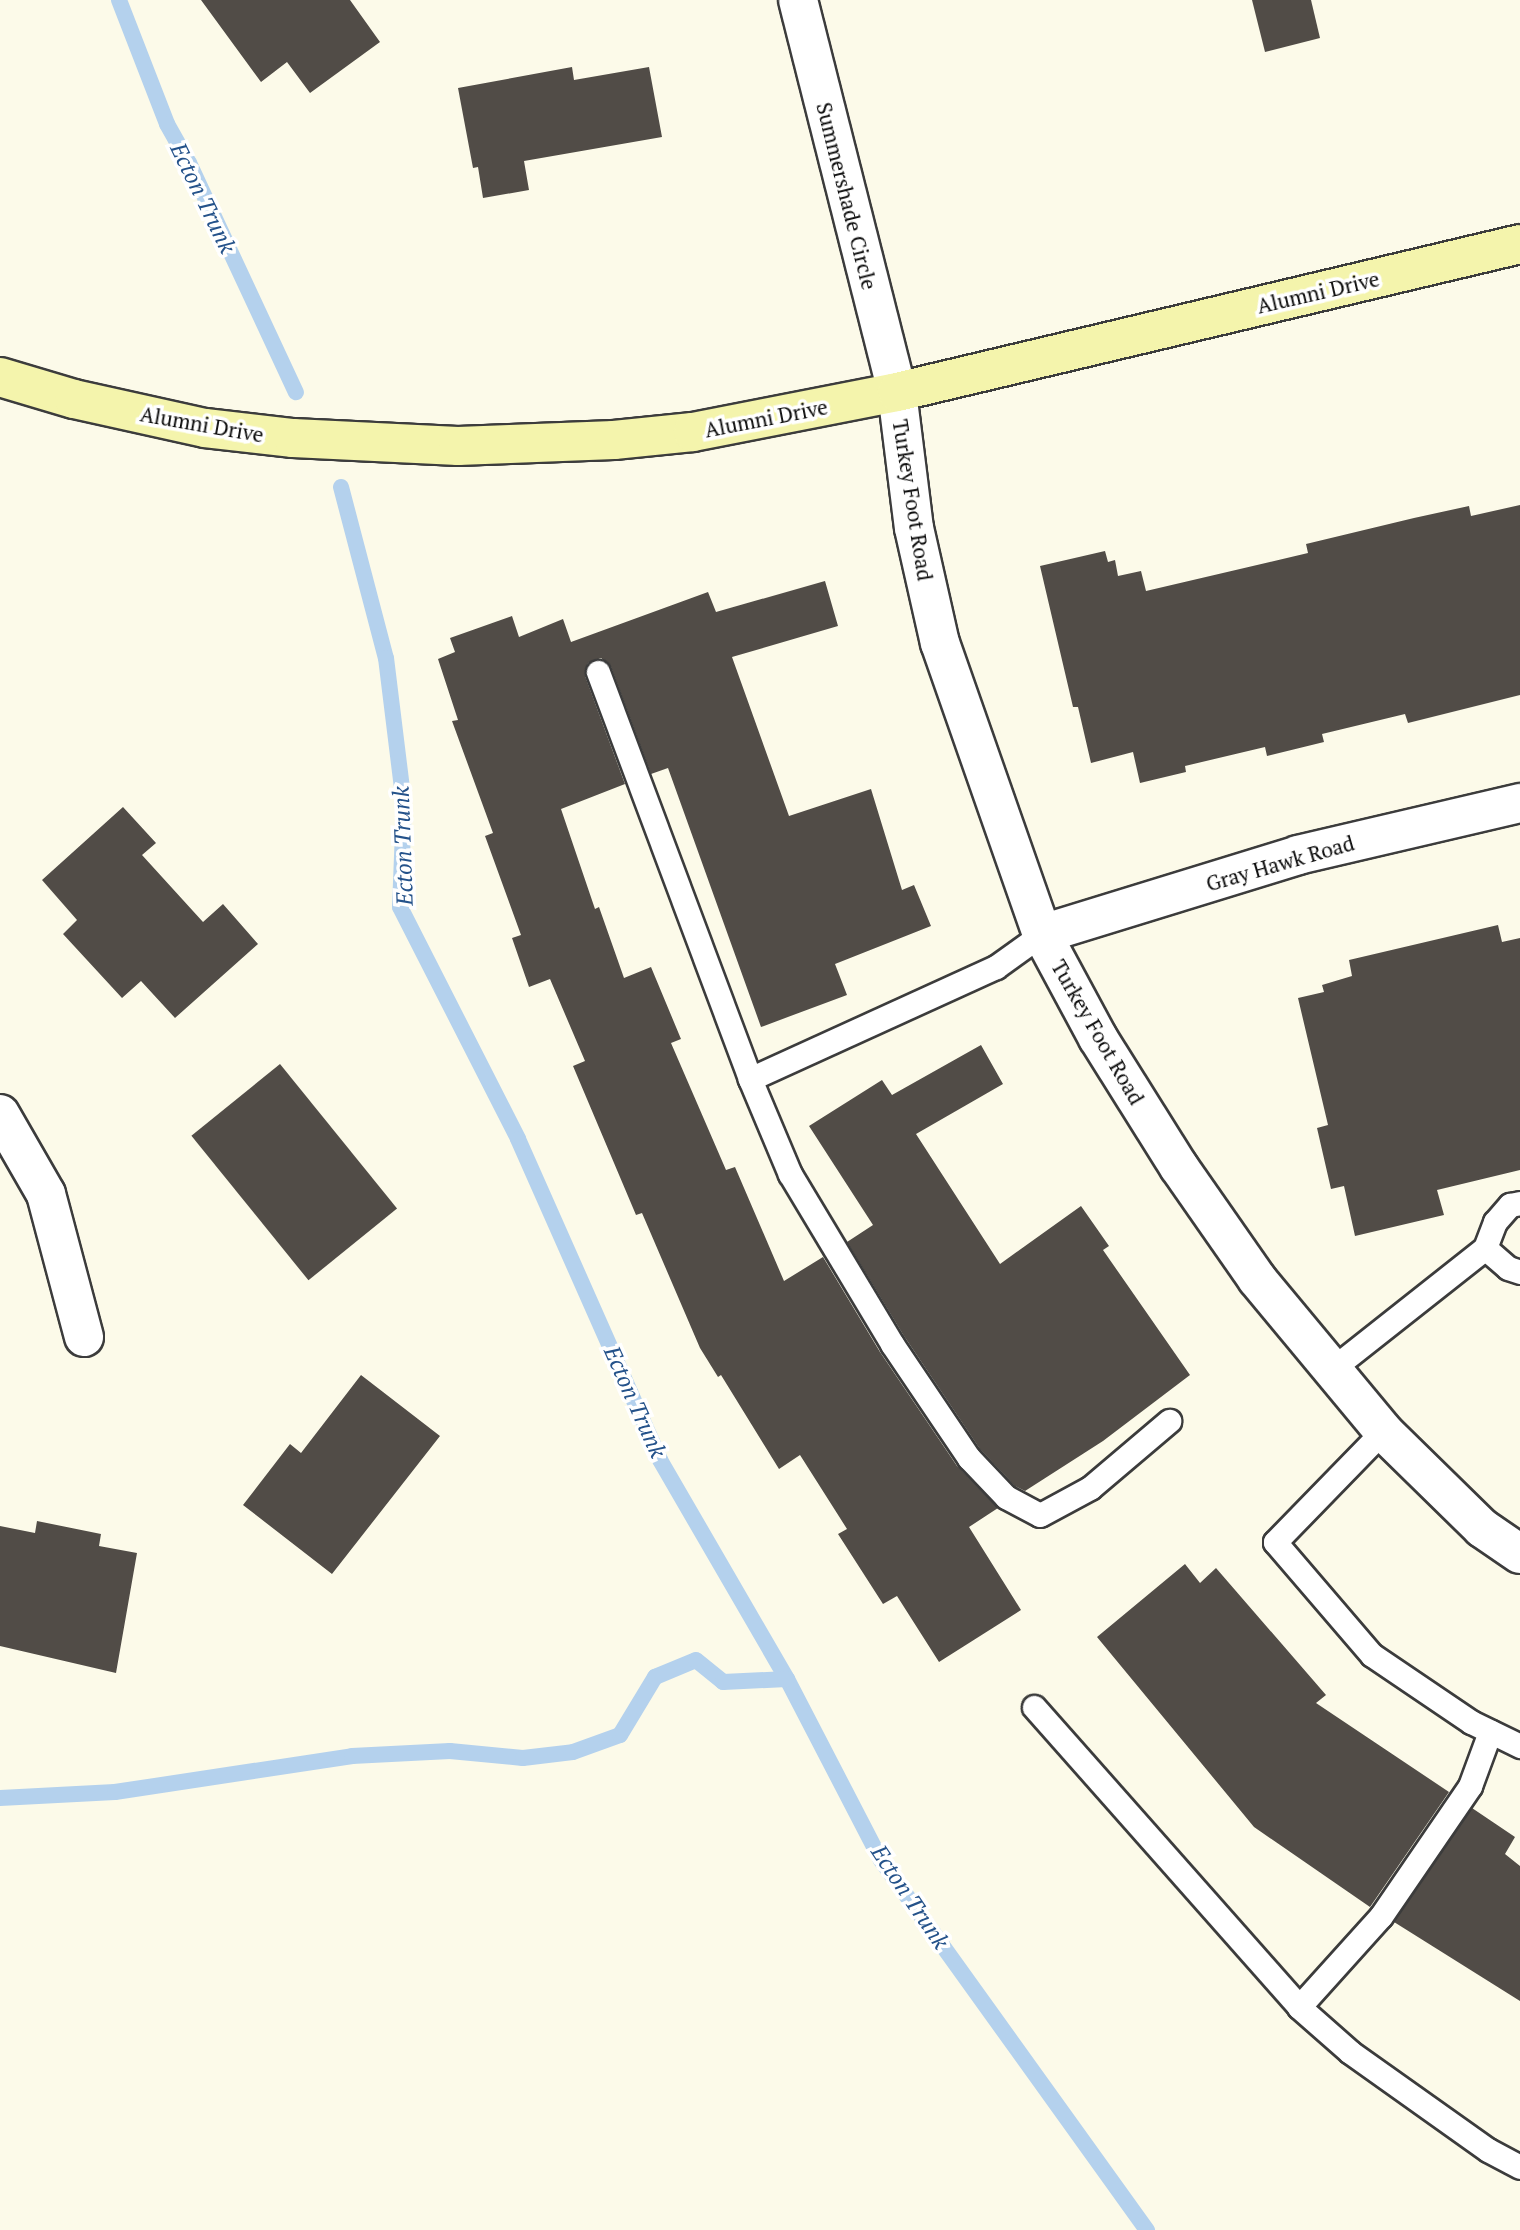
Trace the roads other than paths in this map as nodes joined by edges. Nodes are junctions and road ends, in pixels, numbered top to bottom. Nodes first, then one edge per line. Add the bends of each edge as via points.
1 (798, 0) edge
2 (1520, 244) edge
3 (0, 377) edge
4 (897, 393) junction
5 (598, 672) dead end
6 (1520, 803) edge
7 (1042, 934) junction
8 (750, 1079) junction
9 (0, 1114) edge
10 (1520, 1203) edge
11 (1485, 1248) junction
12 (1520, 1272) edge
13 (84, 1337) dead end
14 (1332, 1369) junction
15 (1169, 1421) dead end
16 (1383, 1431) junction
17 (1520, 1554) edge
18 (1034, 1707) dead end
19 (1490, 1732) junction
20 (1520, 1746) edge
21 (1299, 2007) junction
22 (1520, 2167) edge

1 - 4 street, Summershade Circle
2 - 4 main road, Alumni Drive
3 - 4 main road, Alumni Drive via 205,428 293,438 458,446 693,432
4 - 7 street, Turkey Foot Road via 914,528 940,643
5 - 8 lane
6 - 7 street, Gray Hawk Road via 1298,855
7 - 8 lane via 996,967
7 - 14 street, Turkey Foot Road via 1098,1038 1178,1167 1257,1279
8 - 15 lane via 790,1174 892,1344 969,1458 1006,1497 1040,1516 1090,1488
9 - 13 street via 46,1194
10 - 11 lane via 1510,1205 1495,1222
11 - 12 lane
11 - 14 lane
14 - 16 street, Turkey Foot Road
16 - 17 street, Turkey Foot Road via 1482,1528
16 - 19 lane via 1275,1542 1372,1655
18 - 21 lane
19 - 20 lane
19 - 21 lane via 1470,1786 1381,1916
21 - 22 lane via 1350,2052 1488,2150

